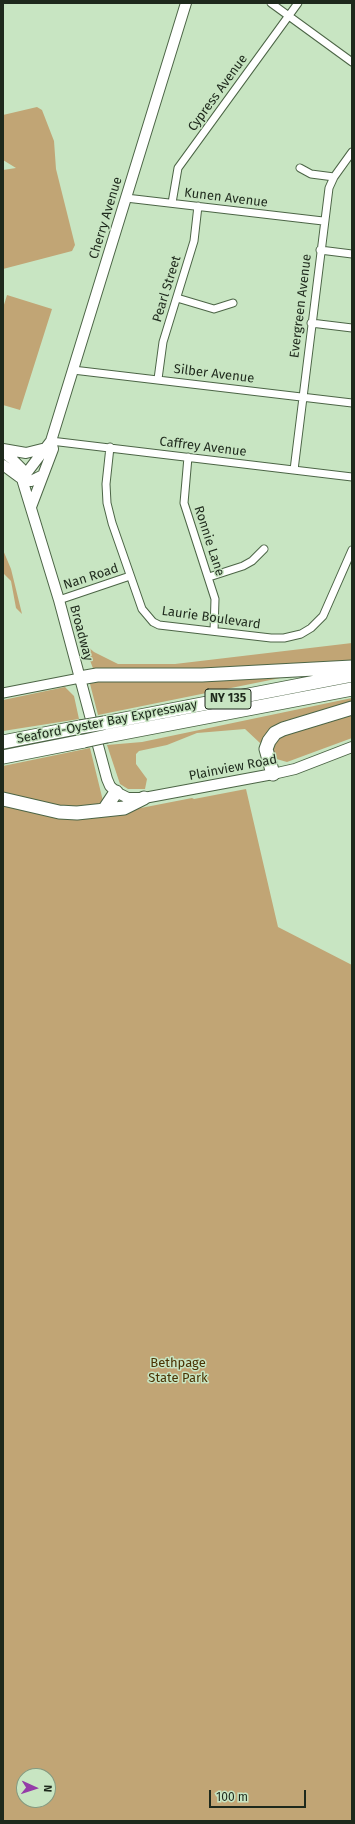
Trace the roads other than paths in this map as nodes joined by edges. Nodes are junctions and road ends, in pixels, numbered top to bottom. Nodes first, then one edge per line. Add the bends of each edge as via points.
1 (186, 3) edge
2 (271, 3) edge
3 (298, 3) edge
4 (288, 16) junction
5 (352, 62) edge
6 (352, 152) edge
7 (300, 168) dead end
8 (334, 177) junction
9 (126, 198) junction
10 (172, 203) junction
11 (198, 206) junction
12 (323, 221) junction
13 (320, 250) junction
14 (352, 254) edge
15 (177, 298) junction
16 (233, 303) dead end
17 (311, 323) junction
18 (352, 328) edge
19 (73, 370) junction
20 (158, 379) junction
21 (303, 397) junction
22 (352, 403) edge
23 (48, 445) junction
24 (110, 447) junction
25 (3, 451) edge
26 (188, 457) junction
27 (3, 465) edge
28 (294, 470) junction
29 (42, 475) junction
30 (352, 477) edge
31 (22, 479) junction
32 (31, 508) junction
33 (264, 549) dead end
34 (352, 550) edge
35 (130, 576) junction
36 (209, 577) junction
37 (59, 600) junction
38 (214, 631) junction
39 (352, 667) edge
40 (352, 675) edge
41 (80, 678) junction
42 (352, 689) edge
43 (3, 693) edge
44 (352, 708) edge
45 (3, 742) edge
46 (352, 747) edge
47 (3, 757) edge
48 (273, 774) junction
49 (116, 792) junction
50 (144, 798) junction
51 (3, 799) edge
52 (104, 810) junction

1 - 9 main road, Cherry Avenue
2 - 4 street
3 - 4 street, Cypress Avenue
4 - 5 street
4 - 10 street, Cypress Avenue via 178,168
6 - 8 street, Evergreen Avenue
7 - 8 street via 310,174
8 - 12 street, Evergreen Avenue via 328,188
9 - 10 street, Kunen Avenue
9 - 19 main road, Cherry Avenue
10 - 11 street, Kunen Avenue
11 - 12 street, Kunen Avenue
11 - 15 street, Pearl Street via 194,241
12 - 13 street, Evergreen Avenue
13 - 14 street
13 - 17 street, Evergreen Avenue
15 - 16 street via 214,309
15 - 20 street, Pearl Street via 163,342
17 - 18 street
17 - 21 street, Evergreen Avenue
19 - 20 street, Silber Avenue
19 - 23 main road, Cherry Avenue
20 - 21 street, Silber Avenue
21 - 22 street, Silber Avenue
21 - 28 street, Evergreen Avenue
23 - 24 street, Caffrey Avenue
23 - 25 main road via 26,454
23 - 29 main road, Cherry Avenue via 53,449
23 - 31 main road, Cherry Avenue
24 - 26 street, Caffrey Avenue
24 - 35 street, Laurie Boulevard via 106,484 107,503
25 - 31 main road, Broadway via 22,469
26 - 28 street, Caffrey Avenue
26 - 36 street, Ronnie Lane via 184,503
27 - 31 main road
28 - 30 street, Caffrey Avenue
29 - 31 main road via 31,481
29 - 32 main road, Cherry Avenue
31 - 32 main road, Broadway
32 - 37 main road, Broadway
33 - 36 street via 247,563
34 - 38 street, Laurie Boulevard via 323,616 301,634 277,638
35 - 37 street, Nan Road
35 - 38 street, Laurie Boulevard via 142,609 153,622 165,626
36 - 38 street, Ronnie Lane via 215,599
37 - 41 main road, Broadway
39 - 41 highway via 202,675 97,675
40 - 45 highway, Seaford-Oyster Bay Expressway / NY 135, bridge
41 - 43 street
41 - 49 main road, Broadway via 107,779
42 - 47 highway, Seaford-Oyster Bay Expressway / NY 135, bridge
44 - 48 highway via 283,729 275,734 266,749
46 - 48 main road, Plainview Road via 295,769
48 - 50 main road, Plainview Road
49 - 50 main road, Plainview Road via 128,798
49 - 52 highway
50 - 52 highway via 124,808
51 - 52 highway via 59,812 87,813

